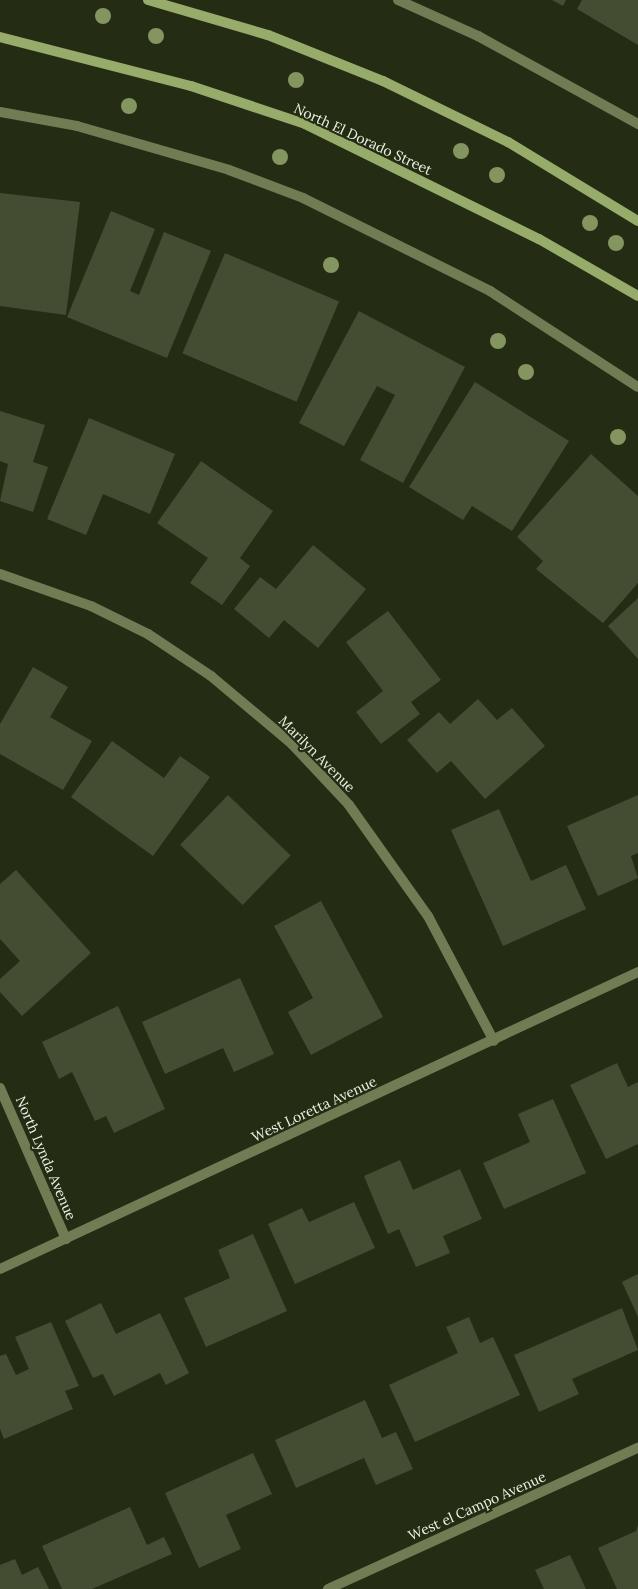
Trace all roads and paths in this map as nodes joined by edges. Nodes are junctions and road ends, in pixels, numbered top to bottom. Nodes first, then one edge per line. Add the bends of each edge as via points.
1 (148, 0) edge
2 (398, 0) edge
3 (0, 37) edge
4 (0, 112) edge
5 (638, 124) edge
6 (638, 221) edge
7 (638, 296) edge
8 (638, 387) edge
9 (0, 574) edge
10 (638, 972) edge
11 (494, 1041) junction
12 (0, 1088) edge
13 (66, 1239) junction
14 (0, 1269) edge
15 (638, 1448) edge
16 (328, 1589) edge

1 - 6 main road via 268,35 383,81 508,142
2 - 5 street via 495,45
3 - 7 main road, North El Dorado Street via 191,86 305,124 539,239
4 - 8 street via 77,126 229,170 303,198 490,291
9 - 11 street, Marilyn Avenue via 91,606 148,634 211,676 292,744 349,805 428,916
10 - 11 street, West Loretta Avenue
11 - 13 street, West Loretta Avenue
12 - 13 street, North Lynda Avenue
13 - 14 street, West Loretta Avenue
15 - 16 street, West el Campo Avenue

